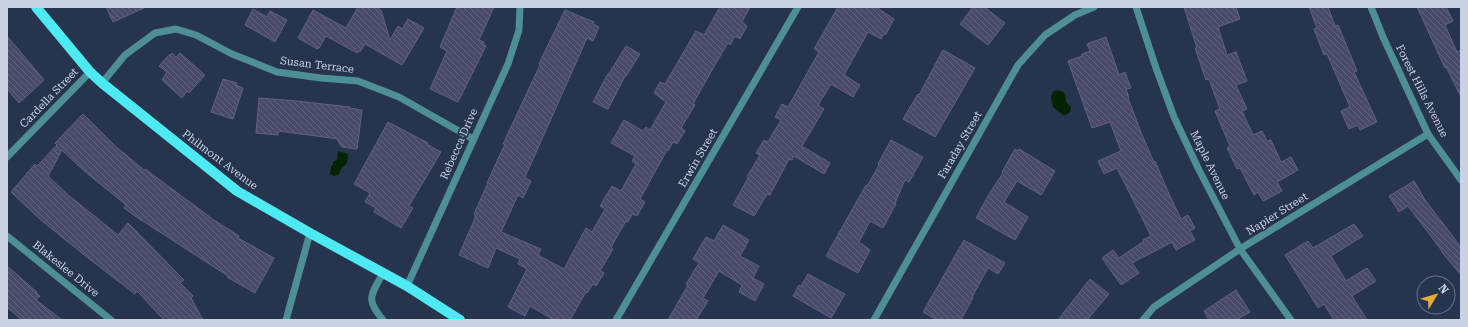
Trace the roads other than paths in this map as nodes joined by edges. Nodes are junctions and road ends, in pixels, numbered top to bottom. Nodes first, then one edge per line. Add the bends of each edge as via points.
1 (36, 7) edge
2 (520, 7) edge
3 (798, 7) edge
4 (1094, 7) edge
5 (1136, 7) edge
6 (1371, 7) edge
7 (90, 72) junction
8 (102, 84) junction
9 (1428, 134) junction
10 (473, 139) junction
11 (7, 157) edge
12 (1461, 180) edge
13 (310, 233) junction
14 (7, 236) edge
15 (1240, 250) junction
16 (383, 273) junction
17 (407, 286) junction
18 (111, 320) edge
19 (286, 320) edge
20 (383, 320) edge
21 (460, 320) edge
22 (616, 320) edge
23 (874, 320) edge
24 (1143, 320) edge
25 (1291, 320) edge

1 - 7 main road, Philmont Avenue
2 - 10 street, Rebecca Drive via 519,30 508,64
3 - 22 street, Erwin Street
4 - 23 street, Faraday Street via 1075,15 1045,35 1018,65
5 - 15 street, Maple Avenue via 1174,117
6 - 9 street, Forest Hills Avenue
7 - 8 main road, Philmont Avenue
7 - 11 street, Cardella Street
8 - 10 street, Susan Terrace via 125,56 155,33 176,29 196,34 232,54 277,72 358,81 399,97
8 - 13 main road, Philmont Avenue via 236,191
9 - 12 street, Forest Hills Avenue
9 - 15 street, Napier Street
10 - 17 street, Rebecca Drive
13 - 16 main road, Philmont Avenue
13 - 19 street
14 - 18 street, Blakeslee Drive
15 - 24 street, Napier Street via 1154,308
15 - 25 street, Maple Avenue
16 - 17 main road, Philmont Avenue
16 - 20 street via 371,297 373,308
17 - 21 main road, Philmont Avenue

